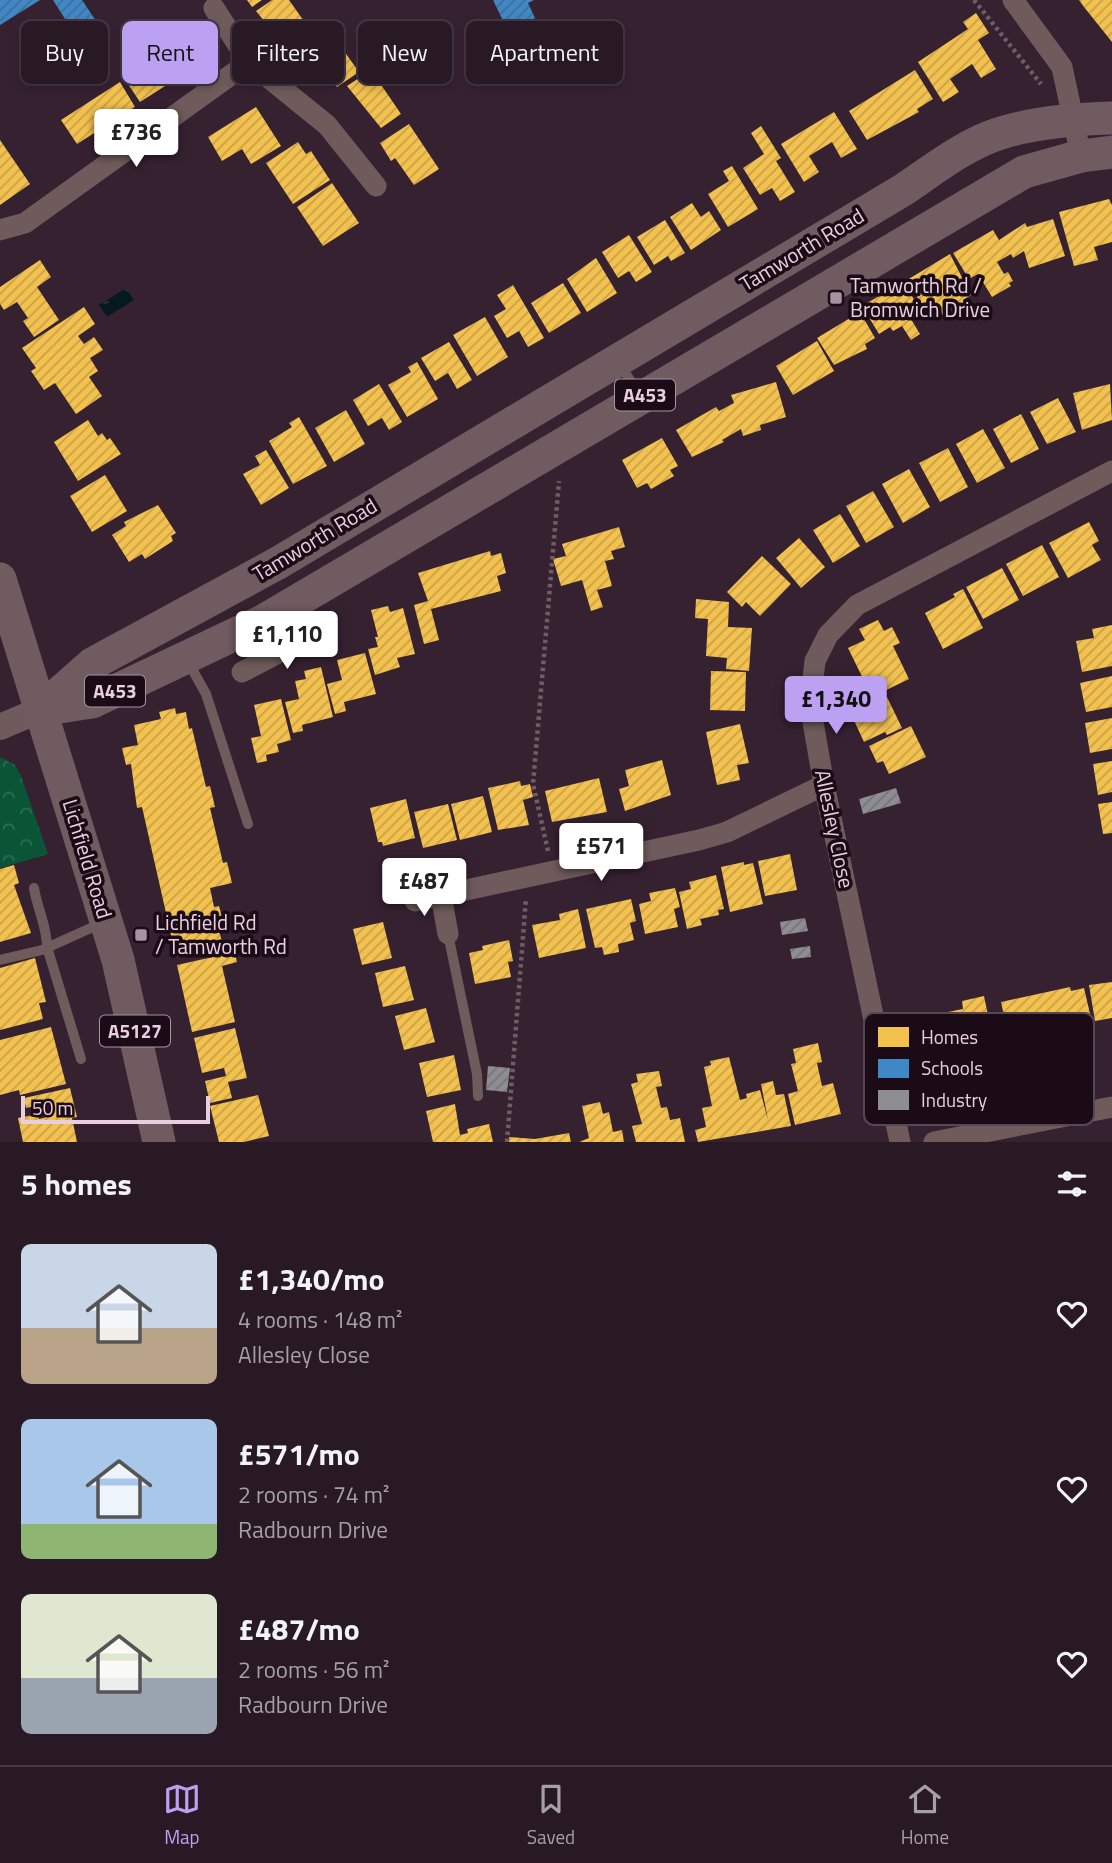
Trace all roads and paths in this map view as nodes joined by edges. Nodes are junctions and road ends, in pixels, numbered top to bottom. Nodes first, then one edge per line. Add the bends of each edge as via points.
1 (974, 0) edge
2 (1013, 0) edge
3 (214, 8) dead end
4 (232, 36) edge
5 (232, 74) edge
6 (276, 84) edge
7 (1046, 91) dead end
8 (1112, 118) edge
9 (1073, 119) junction
10 (1096, 154) edge
11 (376, 186) dead end
12 (0, 230) edge
13 (617, 359) junction
14 (640, 398) junction
15 (562, 445) junction
16 (1112, 471) edge
17 (0, 579) edge
18 (263, 621) junction
19 (313, 635) dead end
20 (280, 650) junction
21 (186, 659) junction
22 (242, 672) dead end
23 (40, 710) junction
24 (0, 727) edge
25 (824, 785) junction
26 (248, 824) dead end
27 (402, 872) dead end
28 (552, 872) junction
29 (527, 877) junction
30 (34, 888) dead end
31 (441, 895) junction
32 (105, 922) junction
33 (448, 934) joint
34 (47, 947) junction
35 (0, 960) edge
36 (873, 1013) edge
37 (81, 1059) dead end
38 (478, 1096) dead end
39 (1112, 1107) edge
40 (1094, 1111) edge
41 (1020, 1125) edge
42 (159, 1142) edge
43 (507, 1142) edge
44 (934, 1142) edge

1 - 7 path
2 - 9 street via 1062,66
3 - 4 street
5 - 12 street via 26,223
6 - 11 street via 327,125
8 - 9 main road, Tamworth Road / A453
9 - 10 street
9 - 13 main road, Tamworth Road / A453 via 996,134 956,155
10 - 14 main road, Tamworth Road / A453 via 1024,172
13 - 14 lane
13 - 23 main road, Tamworth Road / A453 via 278,563 92,664
14 - 15 main road, Tamworth Road / A453
15 - 18 main road, Tamworth Road / A453
15 - 28 path via 533,784
16 - 25 street, Allesley Close via 875,594 844,616 815,661 810,685
17 - 23 main road, Lichfield Road / A5127
18 - 20 street
18 - 21 main road, Tamworth Road / A453
19 - 20 street
20 - 22 street
21 - 23 main road, Tamworth Road / A453 via 92,702
21 - 26 lane via 206,694
23 - 24 street
23 - 32 main road, Lichfield Road / A5127
25 - 28 street via 727,832
25 - 36 street, Allesley Close
27 - 31 street via 415,901
28 - 29 street
29 - 31 street
29 - 43 path
30 - 34 lane
31 - 33 street
32 - 34 lane
32 - 42 main road, Lichfield Road / A5127 via 118,960
33 - 38 lane
34 - 35 lane
34 - 37 lane
39 - 40 street
41 - 44 street

